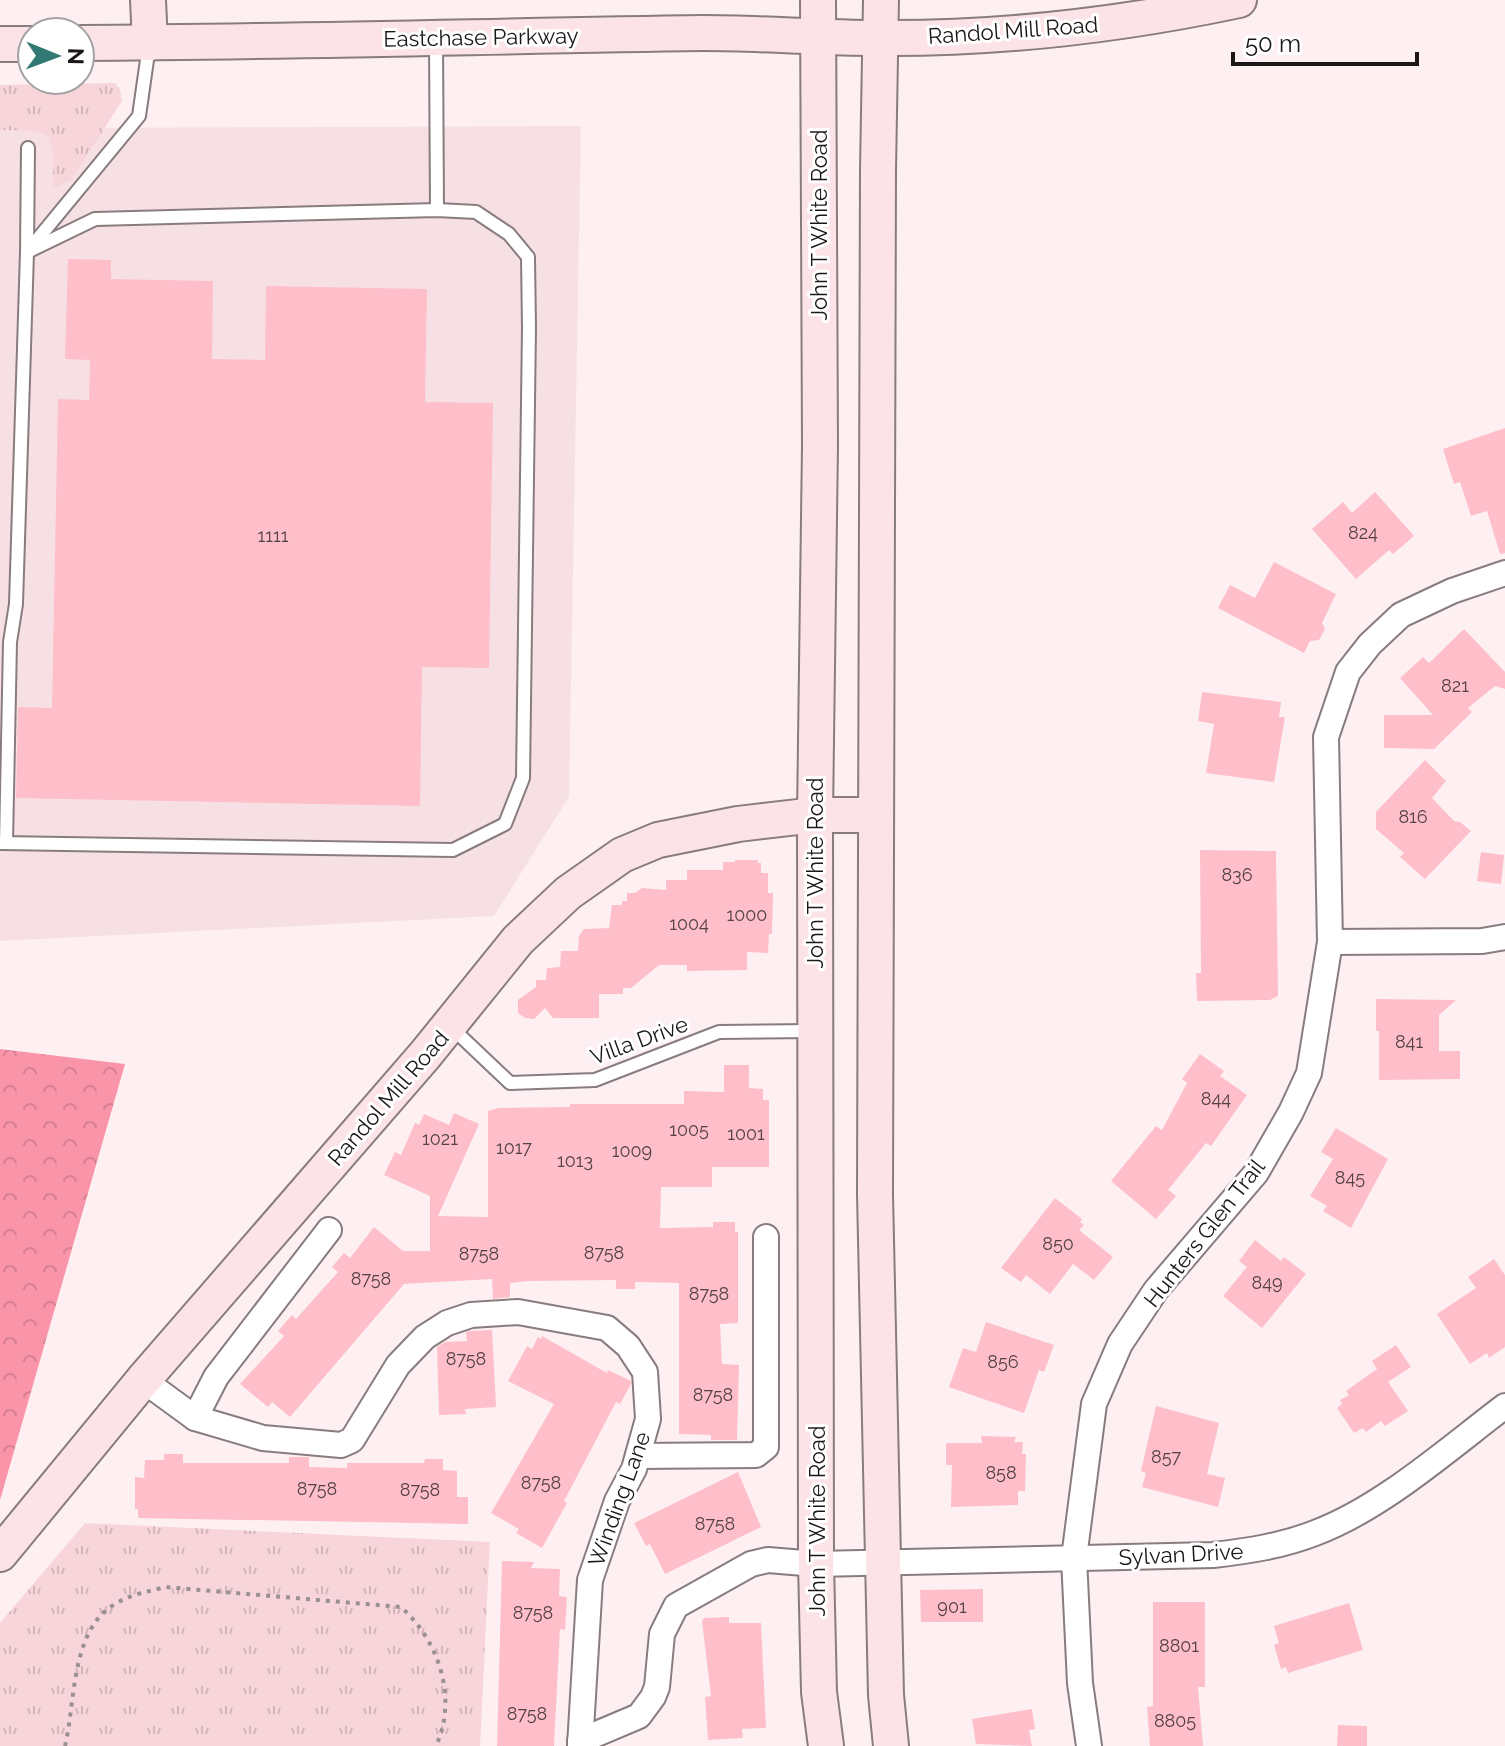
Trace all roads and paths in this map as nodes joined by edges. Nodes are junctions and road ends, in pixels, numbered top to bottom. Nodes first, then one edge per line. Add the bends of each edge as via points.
1 (148, 0) edge
2 (818, 0) edge
3 (881, 0) edge
4 (1239, 0) edge
5 (436, 37) junction
6 (817, 37) junction
7 (881, 38) junction
8 (96, 43) edge
9 (150, 43) junction
10 (28, 148) dead end
11 (437, 210) junction
12 (27, 252) junction
13 (1505, 573) edge
14 (815, 815) junction
15 (876, 815) junction
16 (3, 843) edge
17 (1505, 937) edge
18 (1330, 942) junction
19 (449, 1026) junction
20 (815, 1031) junction
21 (329, 1230) dead end
22 (766, 1237) dead end
23 (143, 1380) junction
24 (1505, 1406) edge
25 (195, 1418) junction
26 (638, 1456) junction
27 (0, 1554) edge
28 (1074, 1558) junction
29 (885, 1562) junction
30 (816, 1564) junction
31 (580, 1744) edge
32 (65, 1746) edge
33 (436, 1746) edge
34 (826, 1746) edge
35 (891, 1746) edge
36 (1089, 1746) edge

1 - 9 street
2 - 6 street, John T White Road
3 - 7 street
4 - 7 street, Randol Mill Road via 1095,25
5 - 6 street, Eastchase Parkway
5 - 9 street, Eastchase Parkway
5 - 11 lane
6 - 7 street, Eastchase Parkway
6 - 14 street, John T White Road via 820,445
7 - 15 street
8 - 9 street, Eastchase Parkway
9 - 12 lane via 139,116
10 - 12 lane
11 - 12 lane via 95,219
11 - 16 lane via 476,212 509,234 528,257 523,778 505,824 453,850
12 - 16 lane
13 - 18 street, Hunters Glen Trail via 1401,615 1348,672 1326,737
14 - 15 street, Randol Mill Road
14 - 19 street, Randol Mill Road via 671,837 622,855 568,893 518,940
14 - 20 street, John T White Road
15 - 29 street via 875,1194
17 - 18 street
18 - 28 street, Hunters Glen Trail via 1309,1073 1291,1112 1256,1173 1156,1290 1120,1344 1094,1404
19 - 20 lane, Villa Drive via 510,1083 595,1080 719,1032
19 - 23 street, Randol Mill Road
20 - 30 street, John T White Road
21 - 25 street via 216,1377
22 - 26 street via 766,1447 756,1455
23 - 25 street, Winding Lane
23 - 27 street, Randol Mill Road
24 - 28 street, Sylvan Drive via 1382,1498 1317,1533 1261,1550 1225,1554
25 - 26 street, Winding Lane via 263,1438 341,1445 352,1440 398,1365 425,1337 471,1315 518,1312 607,1328 628,1346 645,1372 648,1419
26 - 31 street, Winding Lane via 590,1580
28 - 29 street, Sylvan Drive
28 - 36 street, Hunters Glen Trail
29 - 30 street, Sylvan Drive
29 - 35 street
30 - 31 street, Sylvan Drive via 751,1564 676,1606 662,1634 653,1697 639,1716
30 - 34 street, John T White Road via 819,1692
32 - 33 path via 90,1628 113,1605 165,1587 401,1607 424,1633 439,1663 445,1716

